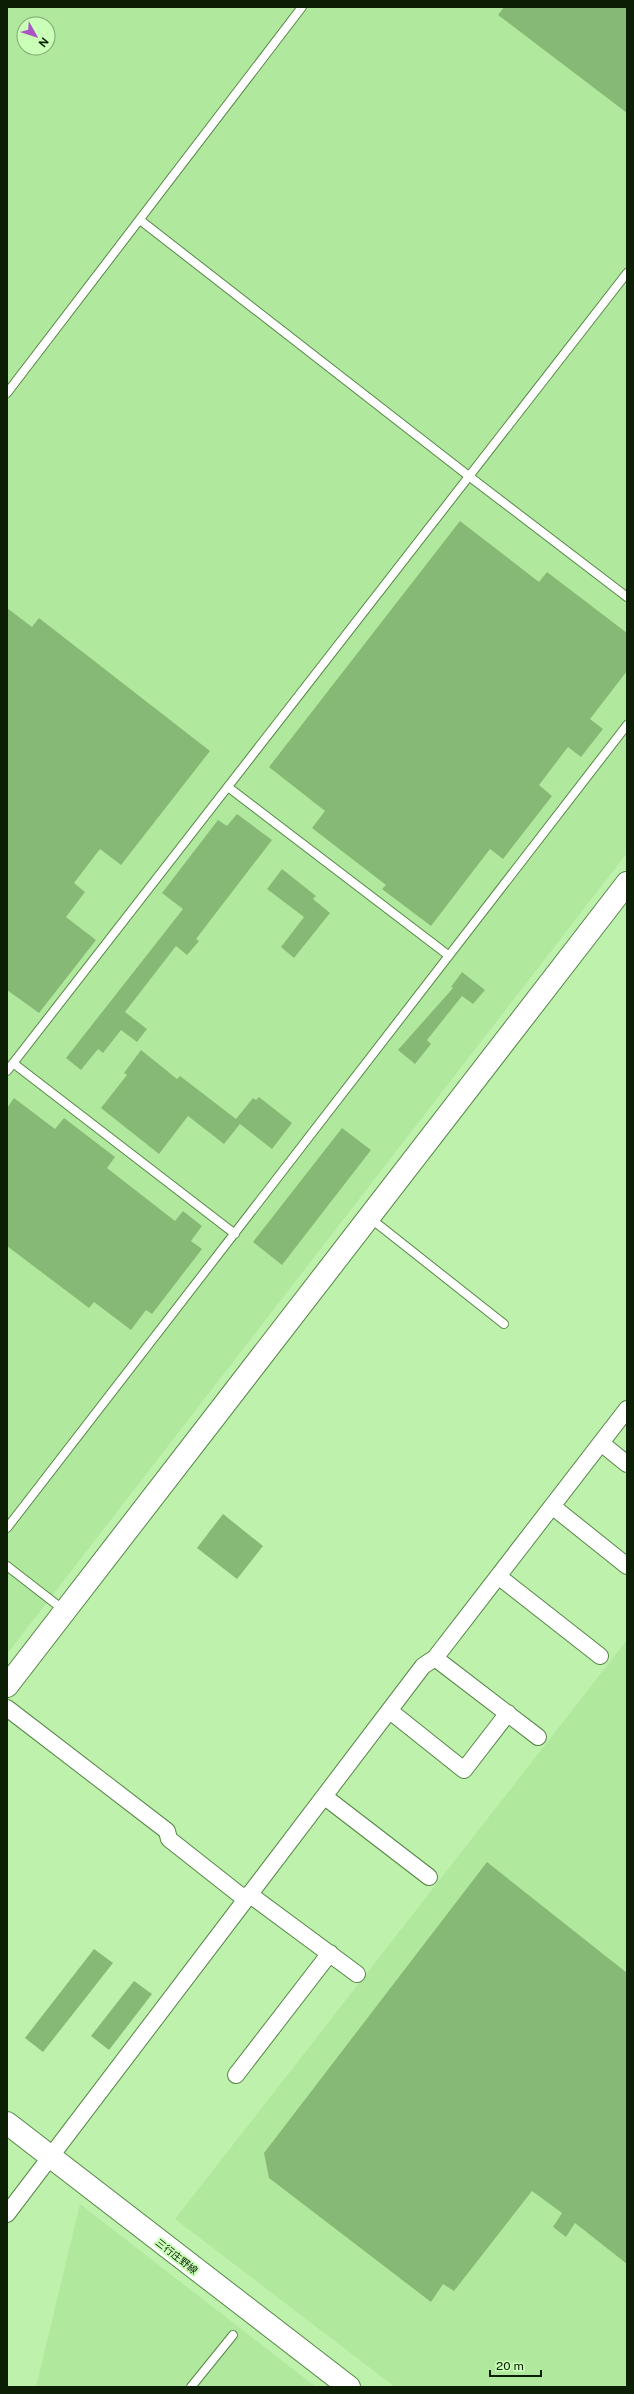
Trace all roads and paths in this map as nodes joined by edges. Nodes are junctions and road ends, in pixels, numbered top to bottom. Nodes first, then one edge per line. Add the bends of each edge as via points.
1 (302, 7) edge
2 (140, 220) junction
3 (627, 273) edge
4 (7, 393) edge
5 (470, 478) junction
6 (627, 597) edge
7 (627, 725) edge
8 (228, 787) junction
9 (627, 882) edge
10 (448, 955) junction
11 (13, 1063) junction
12 (7, 1071) edge
13 (368, 1216) junction
14 (236, 1234) junction
15 (504, 1324) dead end
16 (627, 1409) edge
17 (601, 1443) junction
18 (627, 1464) edge
19 (552, 1506) junction
20 (7, 1528) edge
21 (7, 1566) edge
22 (627, 1566) edge
23 (498, 1576) junction
24 (65, 1611) junction
25 (600, 1656) dead end
26 (435, 1658) junction
27 (7, 1686) edge
28 (7, 1708) edge
29 (390, 1711) junction
30 (508, 1713) junction
31 (538, 1737) dead end
32 (325, 1797) junction
33 (430, 1877) dead end
34 (247, 1896) junction
35 (330, 1954) junction
36 (357, 1974) dead end
37 (236, 2075) dead end
38 (7, 2123) edge
39 (51, 2157) junction
40 (7, 2214) edge
41 (233, 2335) dead end
42 (191, 2387) edge
43 (349, 2387) edge

1 - 2 lane
2 - 4 lane
2 - 5 lane
3 - 5 lane
5 - 6 lane
5 - 8 lane
7 - 10 lane
8 - 10 lane
8 - 11 lane
9 - 13 street
10 - 14 lane
11 - 12 lane
11 - 14 lane
13 - 15 lane
13 - 24 street
14 - 20 lane
16 - 17 street
17 - 18 street
17 - 19 street
19 - 22 street
19 - 23 street
21 - 24 lane
23 - 25 street
23 - 26 street
24 - 27 street
26 - 29 street via 423,1666
26 - 30 street
28 - 34 street via 167,1831 169,1839
29 - 30 street via 464,1770
29 - 32 street
30 - 31 street
32 - 33 street
32 - 34 street
34 - 35 street
34 - 39 street
35 - 36 street
35 - 37 street
38 - 39 street, 三行庄野線
39 - 40 street
39 - 43 street, 三行庄野線
41 - 42 lane

